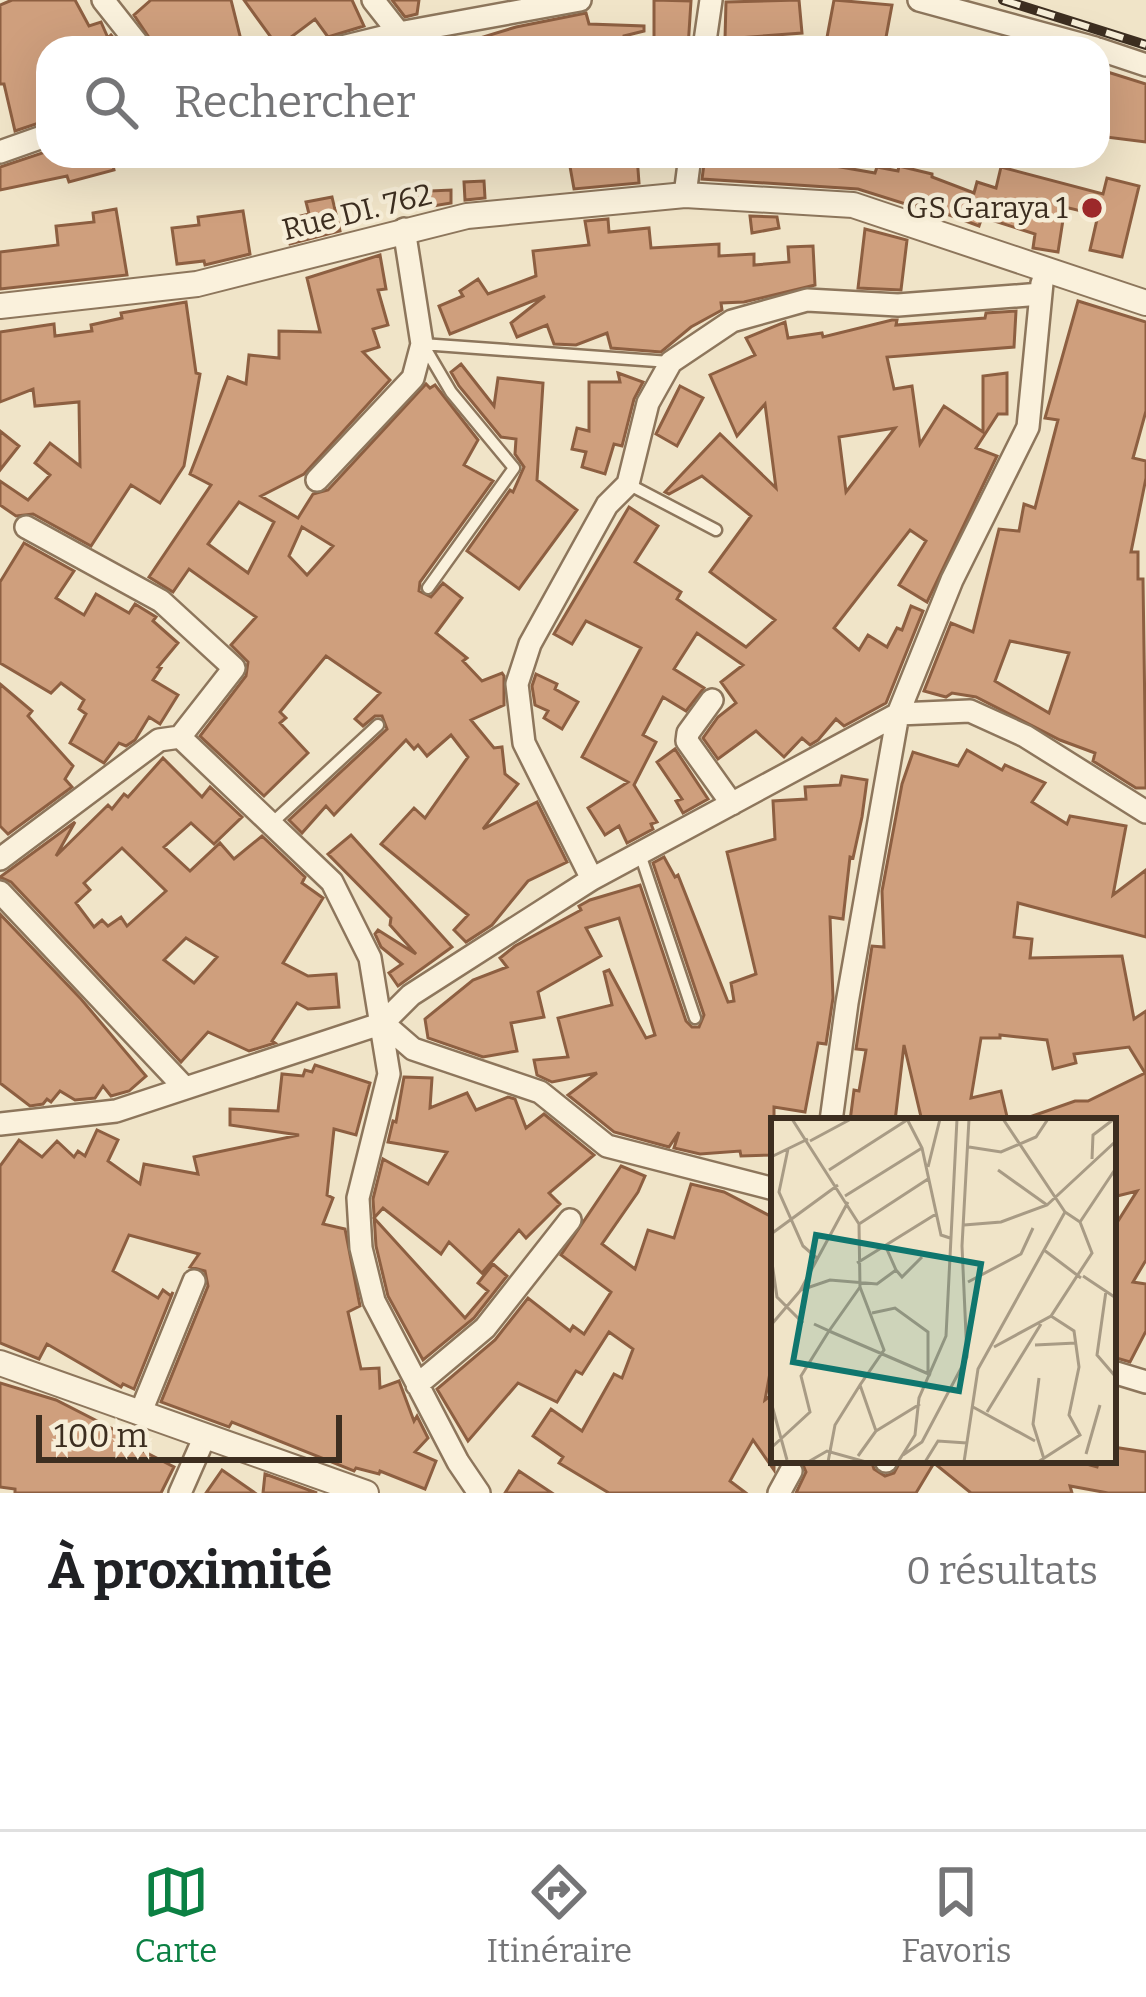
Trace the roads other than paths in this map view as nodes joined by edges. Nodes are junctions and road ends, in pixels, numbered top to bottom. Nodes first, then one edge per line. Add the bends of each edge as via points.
1 (103, 0) edge
2 (373, 0) edge
3 (580, 0) edge
4 (711, 0) edge
5 (919, 0) edge
6 (399, 33) junction
7 (132, 36) edge
8 (387, 36) edge
9 (706, 36) edge
10 (1052, 36) edge
11 (1110, 53) edge
12 (1146, 65) edge
13 (36, 138) edge
14 (0, 152) edge
15 (688, 168) edge
16 (685, 195) junction
17 (404, 229) junction
18 (1042, 282) junction
19 (1146, 302) edge
20 (0, 306) edge
21 (422, 344) junction
22 (671, 362) junction
23 (317, 480) dead end
24 (628, 484) junction
25 (26, 527) dead end
26 (716, 530) dead end
27 (428, 588) dead end
28 (712, 700) dead end
29 (898, 714) junction
30 (377, 725) dead end
31 (180, 737) junction
32 (732, 804) junction
33 (1146, 812) edge
34 (270, 825) junction
35 (640, 854) junction
36 (0, 859) edge
37 (592, 879) junction
38 (0, 892) edge
39 (695, 1018) dead end
40 (383, 1023) junction
41 (185, 1088) junction
42 (831, 1118) edge
43 (0, 1124) edge
44 (771, 1189) edge
45 (570, 1220) dead end
46 (194, 1281) dead end
47 (0, 1363) edge
48 (1116, 1373) edge
49 (1146, 1382) edge
50 (418, 1385) junction
51 (140, 1414) junction
52 (205, 1436) junction
53 (790, 1471) dead end
54 (180, 1493) edge
55 (366, 1493) edge
56 (478, 1493) edge
57 (778, 1493) edge

1 - 7 street
2 - 6 street
3 - 6 street
4 - 9 street
5 - 10 street
6 - 8 street
11 - 12 street
13 - 14 street
15 - 16 street
16 - 17 street, Rue DI. 762
16 - 18 street, Rue DI. 762 via 853,205
17 - 20 street, Rue DI. 762 via 197,284
17 - 21 street
18 - 19 street, Rue DI. 762
18 - 22 street via 898,304 807,300 732,322
18 - 29 street via 1028,428 952,580
21 - 22 lane
21 - 23 street via 413,378
21 - 27 lane via 514,468
22 - 24 street via 648,403
24 - 26 lane
24 - 37 street via 607,505 530,644 517,684 524,743
25 - 31 street via 161,601 234,668
28 - 32 street via 687,741
29 - 32 street
29 - 33 street via 970,711
29 - 42 street
30 - 34 lane
31 - 34 street
31 - 36 street via 159,740
32 - 35 street
34 - 40 street via 332,882 370,958
35 - 37 street
35 - 39 lane
37 - 40 street via 411,995
38 - 41 street
40 - 41 street
40 - 44 street via 412,1049 540,1092 607,1146
40 - 50 street via 389,1074 358,1198 361,1248 374,1301
41 - 43 street via 116,1112
45 - 50 street via 485,1328
46 - 51 street
47 - 51 street
48 - 49 street
50 - 56 street
51 - 52 street
52 - 54 street
52 - 55 street
53 - 57 street

